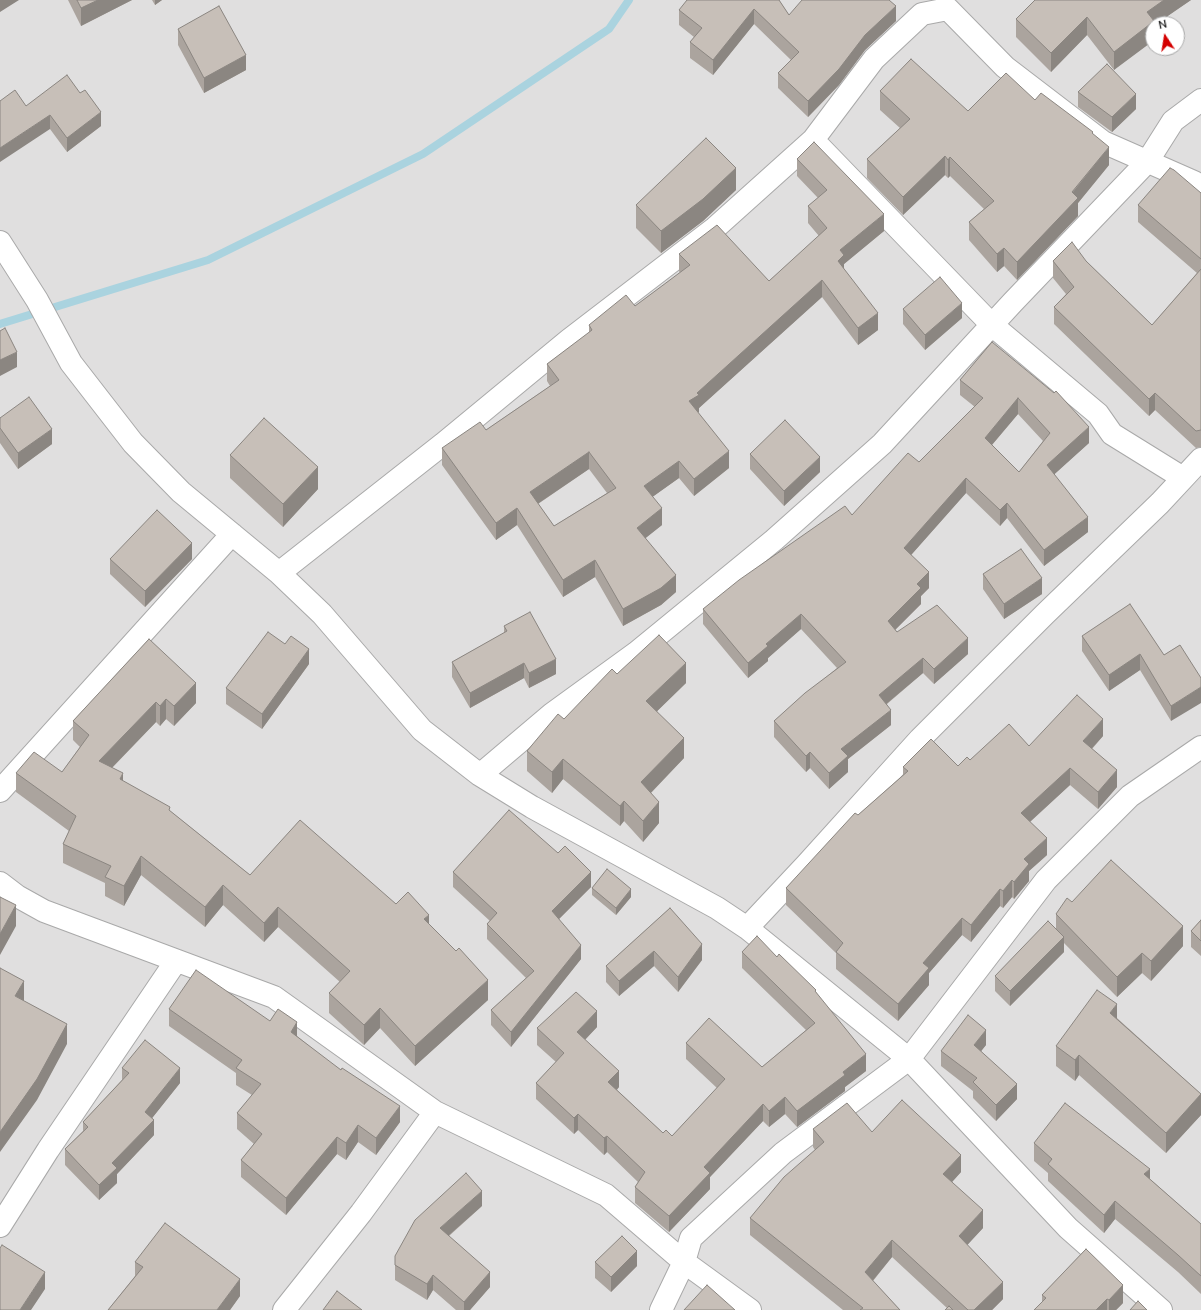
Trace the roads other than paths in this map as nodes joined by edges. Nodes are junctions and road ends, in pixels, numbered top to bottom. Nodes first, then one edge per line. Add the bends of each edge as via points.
1 (1201, 100) edge
2 (813, 140) junction
3 (1147, 162) junction
4 (1201, 187) edge
5 (0, 242) edge
6 (992, 325) junction
7 (1201, 459) edge
8 (1183, 478) junction
9 (232, 534) junction
10 (279, 573) junction
11 (1201, 747) edge
12 (480, 775) junction
13 (0, 791) edge
14 (0, 883) edge
15 (747, 928) junction
16 (176, 961) junction
17 (909, 1059) junction
18 (435, 1112) junction
19 (0, 1226) edge
20 (684, 1262) junction
21 (284, 1310) edge
22 (661, 1310) edge
23 (750, 1310) edge
24 (1161, 1310) edge

1 - 3 street via 1173,121
2 - 3 street via 874,59 922,14 948,9 1005,68 1103,142
2 - 6 street
2 - 10 street via 715,228 569,340 443,444
3 - 4 street
3 - 6 street
5 - 9 street via 72,363 133,443 181,492
6 - 8 street via 1098,414 1112,434
6 - 12 street via 882,444 774,540 636,653 552,714
7 - 8 street
8 - 15 street via 920,739
9 - 10 street
9 - 13 street
10 - 12 street via 322,614 422,730
11 - 17 street via 1130,796 1046,880
12 - 15 street via 717,908
14 - 16 street via 44,911
15 - 17 street
16 - 18 street via 274,997
16 - 19 street via 48,1150
17 - 20 street via 783,1153 692,1238
17 - 24 street via 1068,1228
18 - 20 street via 606,1195
18 - 21 street via 361,1213
20 - 22 street
20 - 23 street

